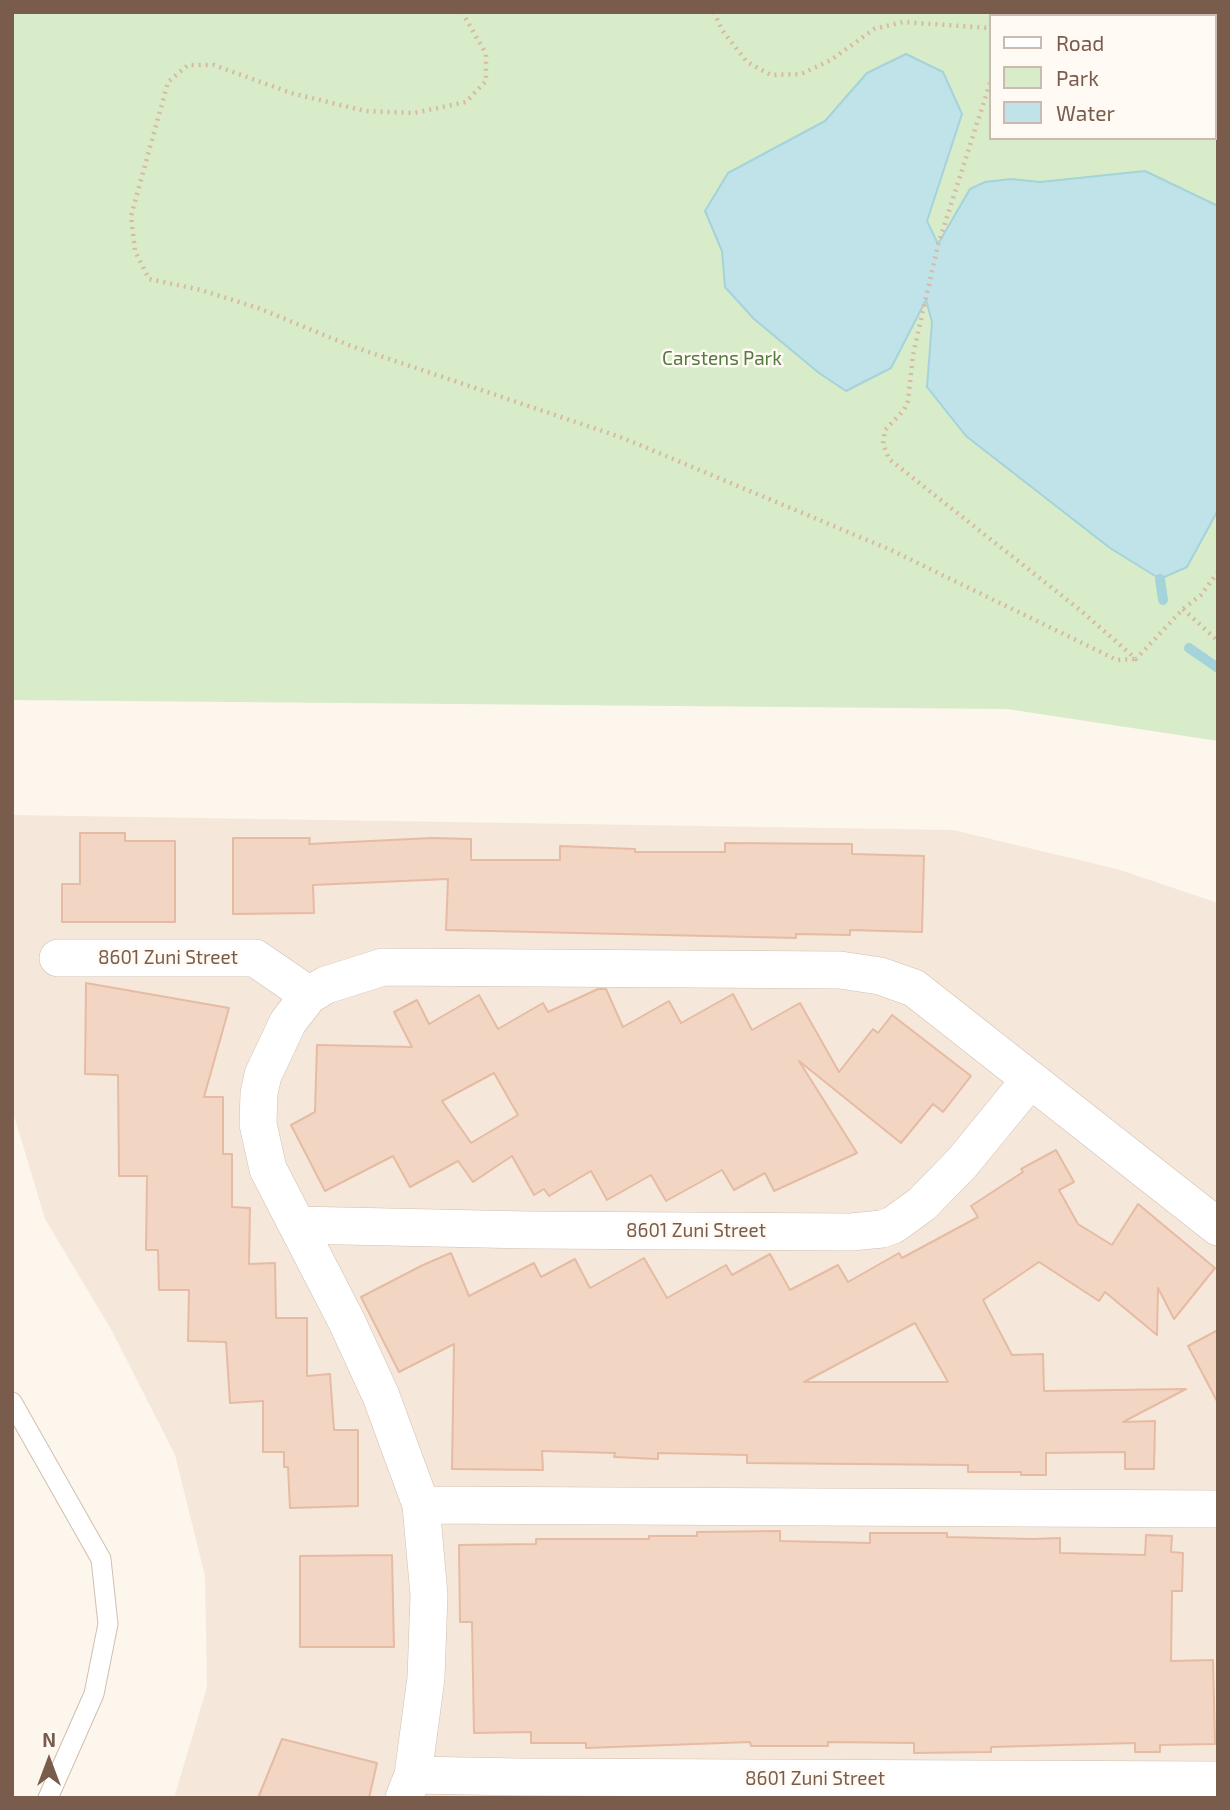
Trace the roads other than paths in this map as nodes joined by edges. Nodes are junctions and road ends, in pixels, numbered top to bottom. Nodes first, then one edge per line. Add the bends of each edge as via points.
1 (58, 958) dead end
2 (309, 995) junction
3 (1030, 1080) junction
4 (297, 1225) junction
5 (1218, 1227) edge
6 (12, 1402) edge
7 (421, 1504) junction
8 (1218, 1509) edge
9 (1218, 1780) edge
10 (409, 1786) edge
11 (48, 1798) edge

1 - 2 street, 8601 Zuni Street via 256,958
2 - 3 street, 8601 Zuni Street via 383,967 840,970 880,976 914,988
2 - 4 street, 8601 Zuni Street via 288,1022 259,1093 258,1124 268,1169
3 - 4 street, 8601 Zuni Street via 922,1204 882,1229
3 - 5 street, 8601 Zuni Street
4 - 7 street, 8601 Zuni Street via 381,1396
6 - 11 lane via 101,1559 108,1624 94,1694
7 - 8 street
7 - 10 street, 8601 Zuni Street via 429,1595 426,1678
9 - 10 street, 8601 Zuni Street via 520,1777

